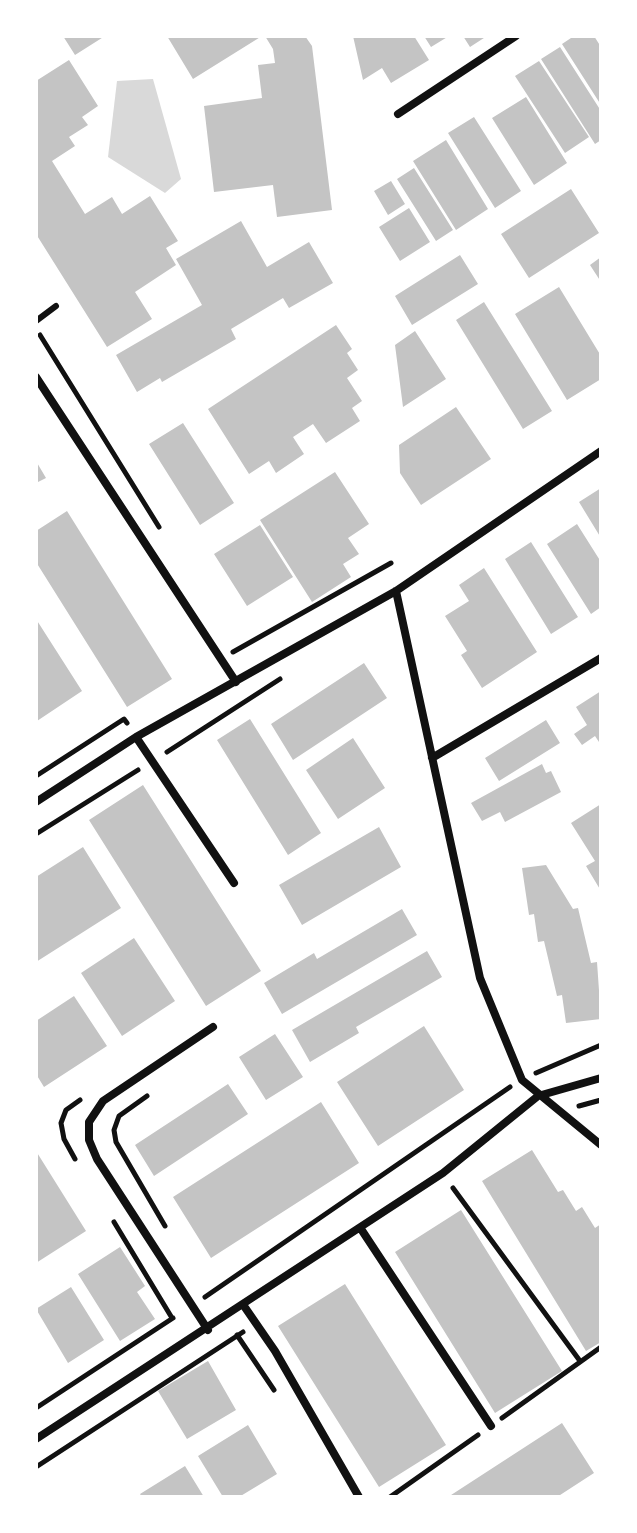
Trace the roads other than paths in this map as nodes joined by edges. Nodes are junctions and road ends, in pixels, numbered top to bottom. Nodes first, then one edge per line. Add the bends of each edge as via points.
1 (516, 36) edge
2 (398, 114) dead end
3 (56, 306) dead end
4 (36, 321) edge
5 (36, 377) edge
6 (601, 451) edge
7 (396, 591) junction
8 (601, 658) edge
9 (236, 682) junction
10 (136, 737) junction
11 (432, 758) junction
12 (36, 802) edge
13 (234, 883) dead end
14 (213, 1027) dead end
15 (601, 1078) edge
16 (538, 1096) junction
17 (601, 1145) edge
18 (361, 1229) junction
19 (244, 1306) junction
20 (208, 1330) junction
21 (491, 1426) dead end
22 (36, 1439) edge
23 (359, 1497) edge

1 - 2 street
3 - 4 lane
5 - 9 street
6 - 7 street
7 - 9 street
7 - 11 street
8 - 11 street
9 - 10 street
10 - 12 street
10 - 13 street
11 - 16 street via 480,978 522,1080
14 - 20 street via 103,1101 89,1122 97,1159
15 - 16 street
16 - 17 street
16 - 18 street via 443,1173
18 - 19 street
18 - 21 street
19 - 20 street
19 - 23 street
20 - 22 street

